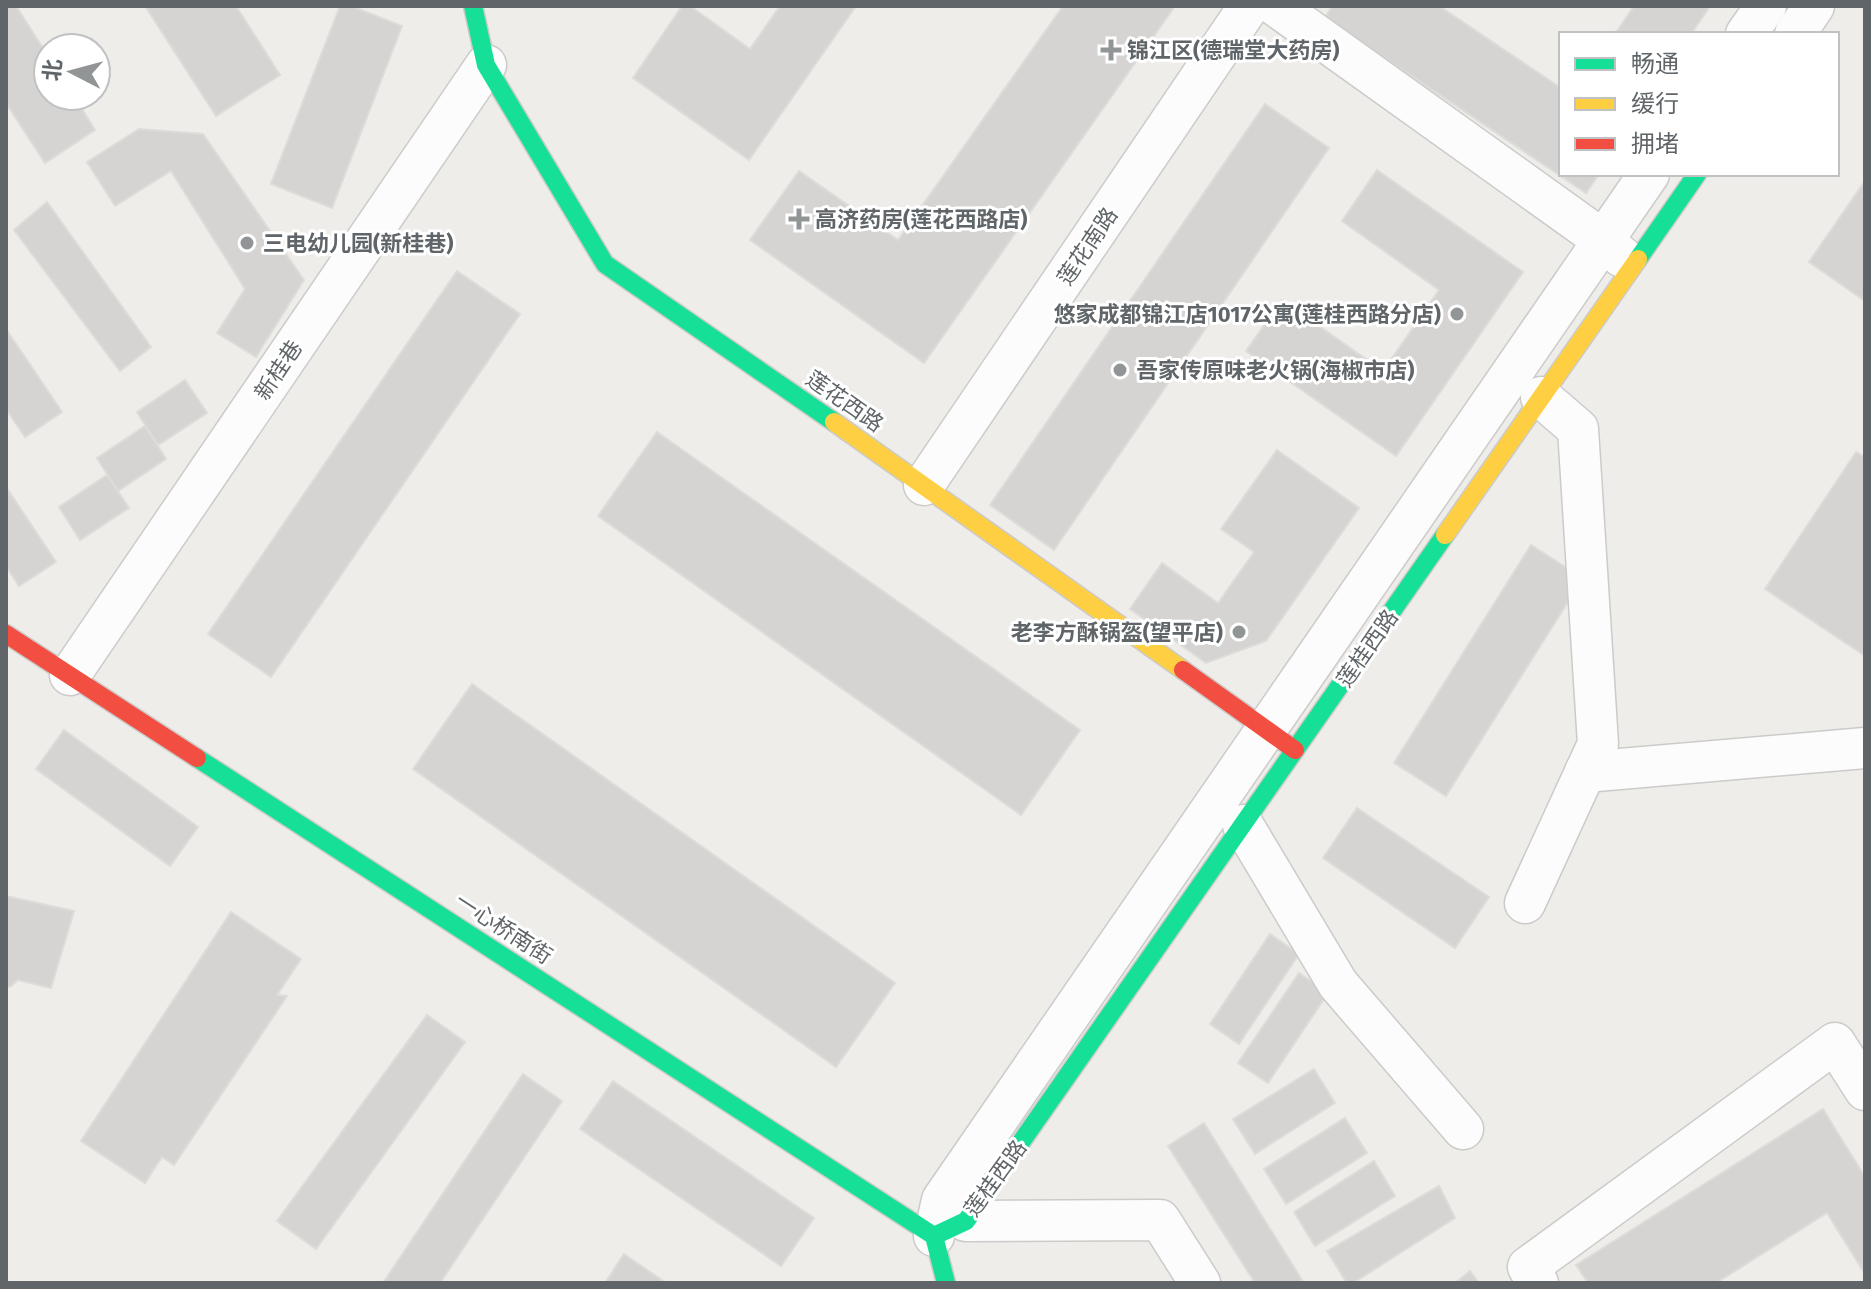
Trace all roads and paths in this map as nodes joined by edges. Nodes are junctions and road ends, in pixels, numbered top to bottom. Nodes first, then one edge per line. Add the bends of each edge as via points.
1 (473, 6) edge
2 (1249, 6) edge
3 (1276, 6) edge
4 (1766, 6) edge
5 (1814, 6) edge
6 (1747, 32) edge
7 (1796, 32) edge
8 (486, 65) junction
9 (1648, 176) edge
10 (1696, 176) edge
11 (1603, 240) junction
12 (1633, 266) junction
13 (1541, 397) junction
14 (924, 485) junction
15 (6, 634) edge
16 (70, 675) junction
17 (1281, 740) junction
18 (1865, 748) edge
19 (1585, 772) junction
20 (1243, 825) junction
21 (1525, 903) dead end
22 (1865, 1090) edge
23 (1463, 1129) dead end
24 (950, 1228) junction
25 (946, 1283) edge
26 (1200, 1283) edge
27 (1538, 1283) edge

1 - 8 street, 莲花西路
2 - 14 street, 莲花南路
3 - 11 street
4 - 6 street
5 - 7 street
8 - 14 street, 莲花西路 via 605,264
8 - 16 street, 新桂巷
9 - 11 street, 莲桂西路
10 - 12 street, 莲桂西路
11 - 12 street
11 - 17 street, 莲桂西路
12 - 13 street, 莲桂西路
13 - 17 street, 莲桂西路
13 - 19 street via 1578,429 1598,744
14 - 17 street, 莲花西路
15 - 16 street, 一心桥南街
16 - 24 street, 一心桥南街
17 - 20 street, 莲桂西路
17 - 24 street, 莲桂西路 via 942,1200
18 - 19 street
19 - 21 street
20 - 23 street via 1338,984
20 - 24 street, 莲桂西路
22 - 27 street via 1835,1043 1528,1267
24 - 25 street
24 - 26 street via 1160,1220

